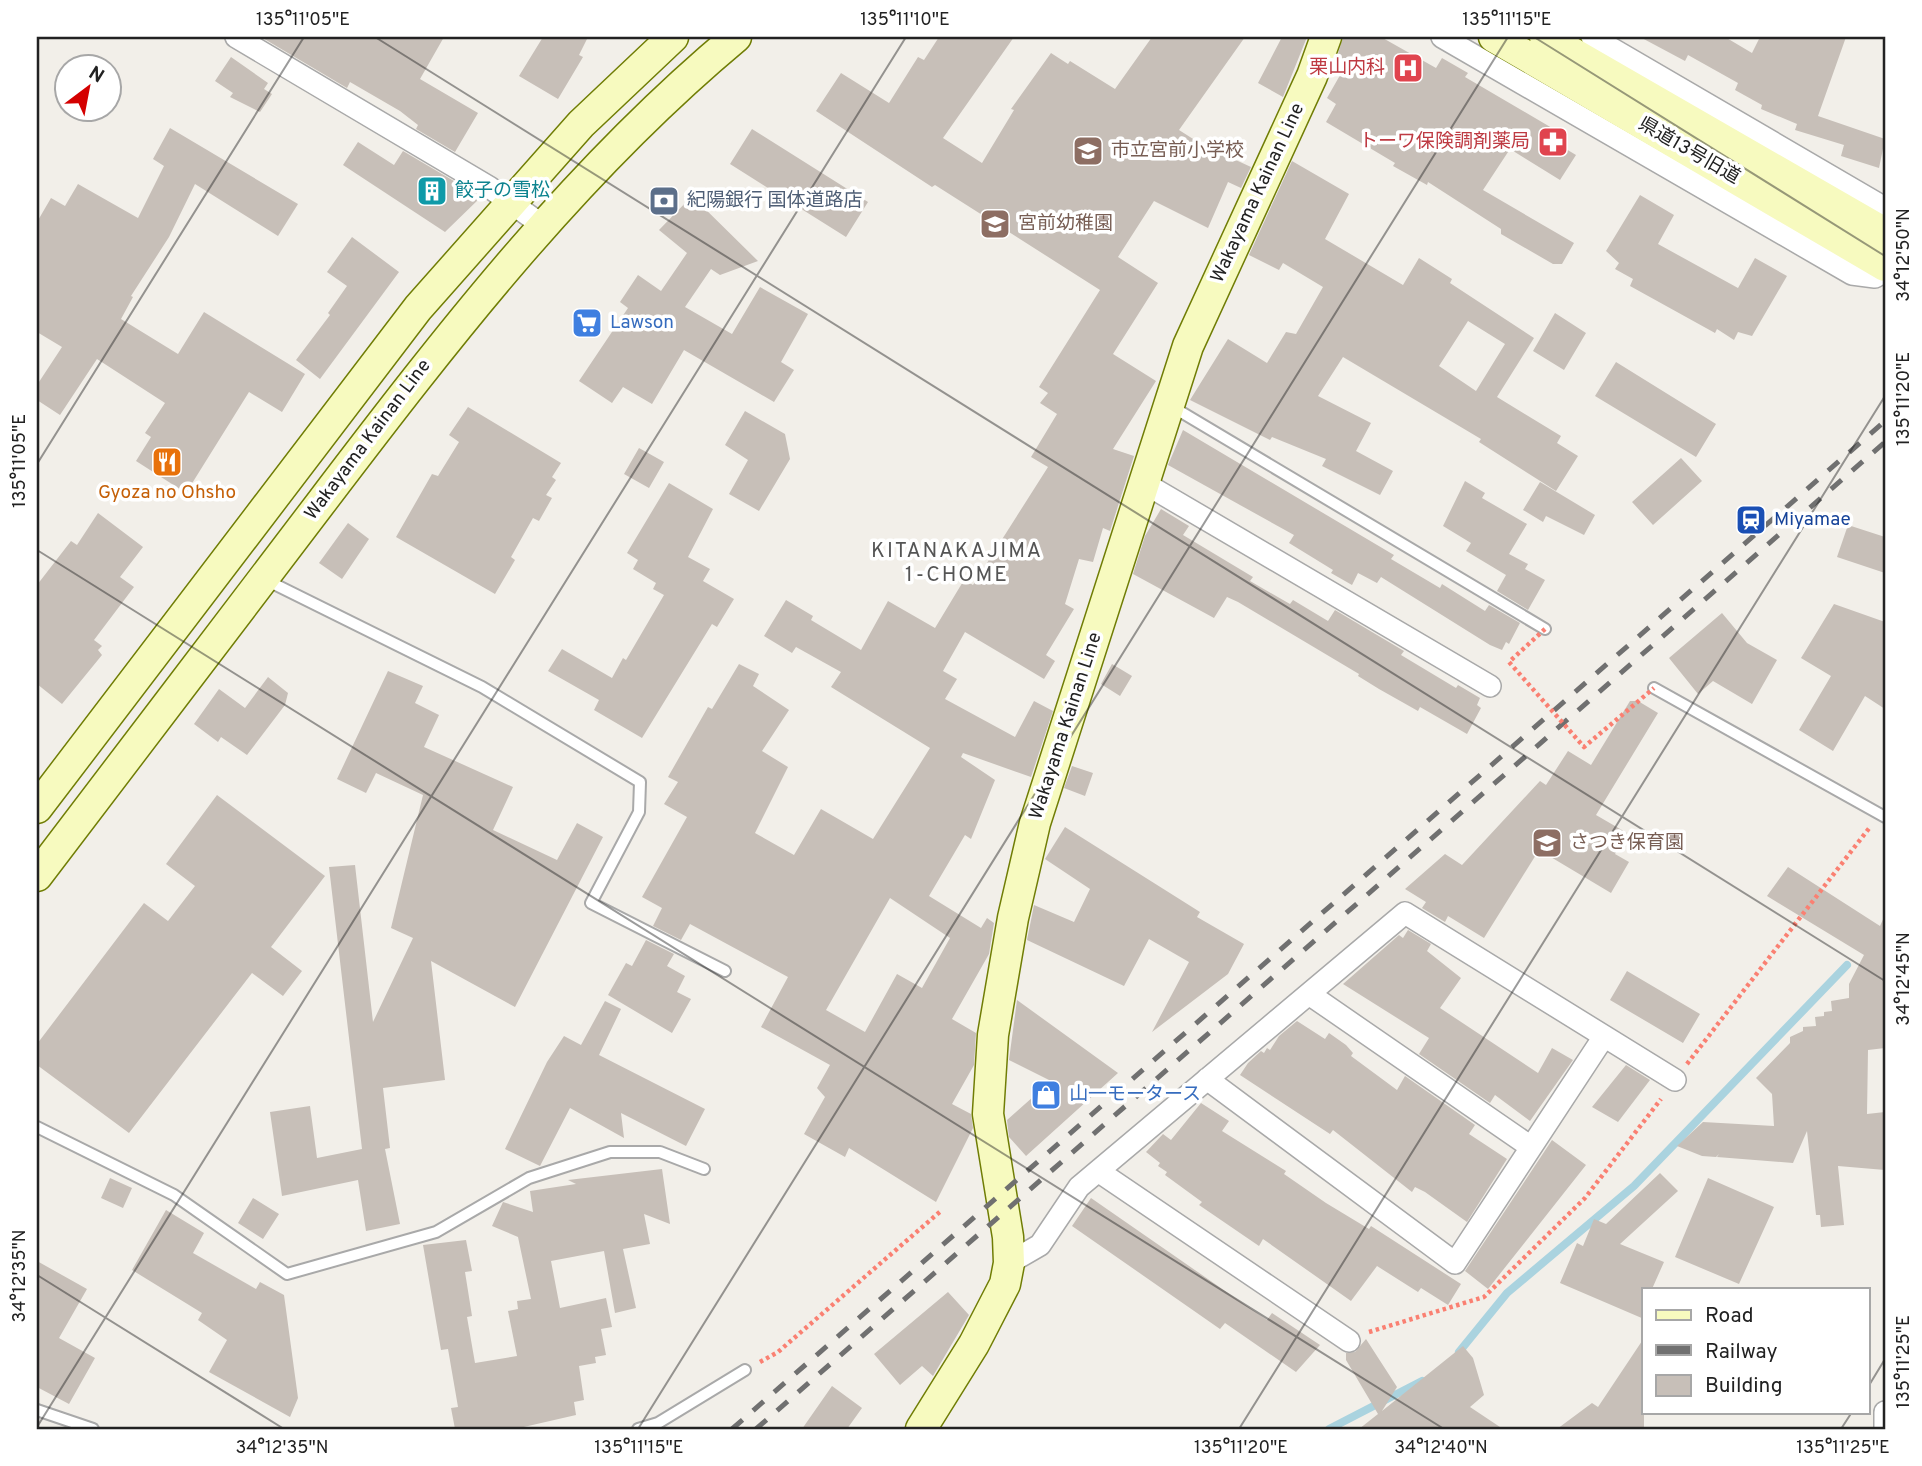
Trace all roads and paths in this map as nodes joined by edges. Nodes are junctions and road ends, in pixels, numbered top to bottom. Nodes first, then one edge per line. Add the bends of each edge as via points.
1 (236, 37) edge
2 (671, 37) edge
3 (736, 37) edge
4 (1326, 37) edge
5 (1442, 37) edge
6 (1494, 37) edge
7 (1545, 37) edge
8 (1592, 37) edge
9 (510, 201) junction
10 (1885, 208) edge
11 (542, 225) junction
12 (1885, 233) edge
13 (1885, 266) edge
14 (1885, 271) edge
15 (1169, 404) junction
16 (1144, 483) junction
17 (263, 578) junction
18 (1545, 629) joint
19 (1490, 686) dead end
20 (1654, 688) joint
21 (37, 808) edge
22 (1882, 816) edge
23 (37, 876) edge
24 (725, 971) dead end
25 (1309, 994) junction
26 (1603, 1038) junction
27 (1207, 1079) junction
28 (1675, 1080) junction
29 (37, 1127) edge
30 (1531, 1147) junction
31 (704, 1169) dead end
32 (1098, 1171) junction
33 (942, 1210) dead end
34 (1009, 1263) junction
35 (1349, 1341) joint
36 (745, 1370) joint
37 (37, 1410) edge
38 (1885, 1412) edge
39 (93, 1429) edge
40 (638, 1429) edge
41 (921, 1429) edge
42 (1885, 1429) edge

1 - 9 street
2 - 9 main road
3 - 11 main road, Wakayama Kainan Line via 623,138
4 - 15 main road, Wakayama Kainan Line via 1188,346
5 - 14 street via 1852,274 1875,277
6 - 13 main road, 県道13号旧道
7 - 12 main road, 県道13号旧道
8 - 10 street
9 - 11 street
9 - 21 main road via 418,307
11 - 17 main road, Wakayama Kainan Line via 449,334
15 - 16 main road, Wakayama Kainan Line
15 - 18 lane
16 - 19 street
16 - 34 main road, Wakayama Kainan Line via 1035,823 1013,918 993,1035 988,1114
17 - 23 main road, Wakayama Kainan Line
17 - 24 lane via 482,687 640,782 639,812 591,903
18 - 20 path, bridge via 1509,662 1584,747
20 - 22 lane
22 - 28 path
25 - 26 street via 1405,913
25 - 27 street
25 - 30 street
26 - 28 street
26 - 30 street
27 - 30 street via 1455,1263
27 - 32 street
28 - 35 path via 1585,1198 1484,1297
29 - 31 lane via 174,1195 287,1274 436,1232 530,1178 610,1152 660,1152
32 - 34 street via 1079,1187 1040,1245
32 - 35 street
33 - 36 path via 778,1352
34 - 41 main road, Wakayama Kainan Line via 1005,1284 975,1344
36 - 40 lane via 658,1423
37 - 39 lane
38 - 42 street

